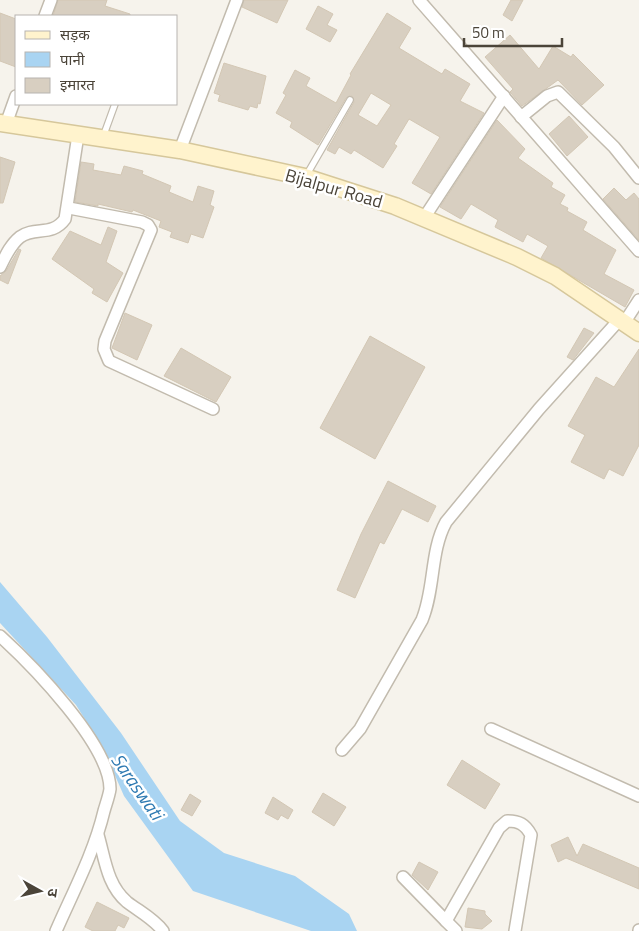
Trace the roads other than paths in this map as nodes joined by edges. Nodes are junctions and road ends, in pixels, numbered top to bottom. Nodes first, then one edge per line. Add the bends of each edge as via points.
1 (51, 0) edge
2 (237, 0) edge
3 (419, 0) edge
4 (45, 15) edge
5 (504, 96) junction
6 (15, 98) edge
7 (350, 100) dead end
8 (115, 105) edge
9 (521, 117) junction
10 (3, 123) edge
11 (78, 135) junction
12 (103, 139) junction
13 (180, 150) junction
14 (305, 177) junction
15 (639, 178) edge
16 (68, 208) junction
17 (424, 218) junction
18 (5, 247) edge
19 (639, 251) edge
20 (0, 267) edge
21 (639, 300) edge
22 (622, 321) junction
23 (639, 333) edge
24 (212, 409) dead end
25 (0, 636) edge
26 (491, 729) dead end
27 (342, 750) dead end
28 (639, 796) edge
29 (98, 835) junction
30 (403, 878) dead end
31 (446, 921) junction
32 (56, 931) edge
33 (163, 931) edge
34 (456, 931) edge
35 (515, 931) edge

1 - 4 street
2 - 13 street
3 - 5 street
5 - 9 street
5 - 17 street
6 - 10 street
7 - 14 lane
8 - 12 lane
9 - 15 street via 546,96 558,92 614,147
9 - 19 street
10 - 11 main road, Bijalpur Road
11 - 12 main road, Bijalpur Road
11 - 16 street
12 - 13 main road, Bijalpur Road
13 - 14 main road, Bijalpur Road
14 - 17 main road, Bijalpur Road
16 - 18 street via 60,226 54,230 26,234
16 - 24 street via 142,222 151,230 105,341 105,355 109,361
17 - 22 main road, Bijalpur Road via 555,276
18 - 20 street
21 - 22 street
22 - 23 main road, Bijalpur Road
22 - 27 street via 540,409 446,522 440,533 429,602 422,620 360,729
25 - 29 street via 30,664 77,719 102,758 110,788
26 - 28 street
29 - 32 street
29 - 33 street via 110,881 118,892
30 - 31 street
31 - 34 street
31 - 35 street via 499,828 507,821 519,821 531,835

